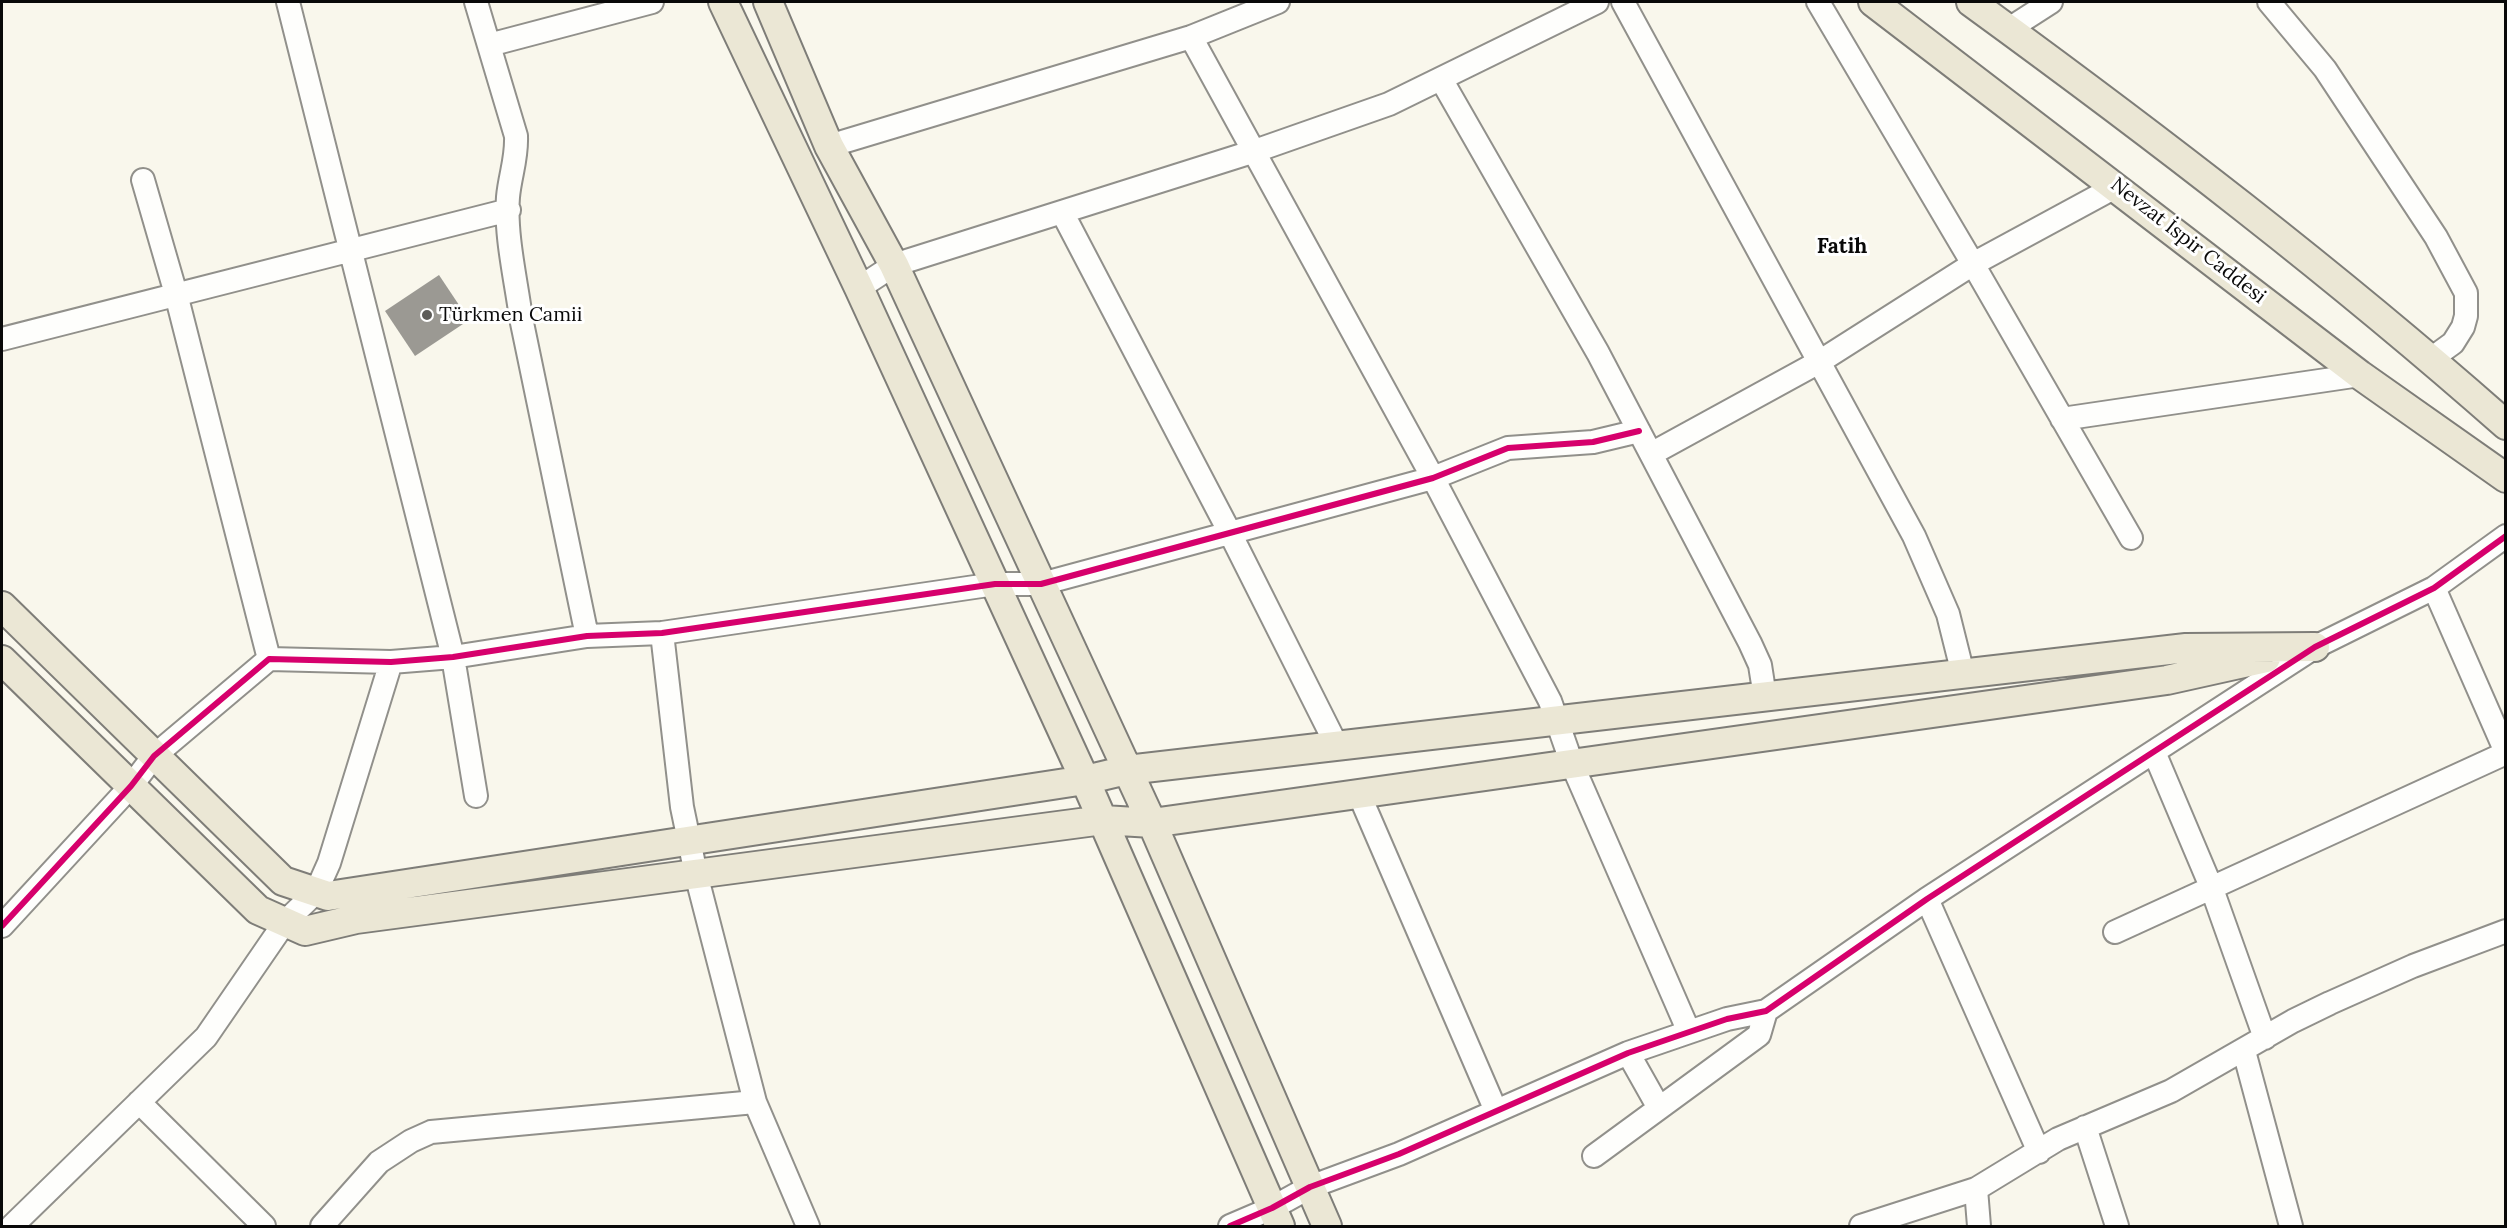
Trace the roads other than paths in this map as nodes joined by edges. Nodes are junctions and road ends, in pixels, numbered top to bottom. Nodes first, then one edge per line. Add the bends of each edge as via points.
1 (288, 2) edge
2 (476, 2) edge
3 (652, 2) edge
4 (723, 2) edge
5 (768, 2) edge
6 (1278, 2) edge
7 (1597, 2) edge
8 (1623, 2) edge
9 (1818, 2) edge
10 (1873, 2) edge
11 (1971, 2) edge
12 (2051, 2) edge
13 (2269, 2) edge
14 (2009, 29) junction
15 (1191, 37) junction
16 (489, 45) junction
17 (1441, 79) junction
18 (829, 146) junction
19 (1255, 151) junction
20 (143, 180) dead end
21 (2117, 186) junction
22 (509, 210) junction
23 (1062, 212) junction
24 (352, 249) junction
25 (1973, 264) junction
26 (894, 265) junction
27 (859, 288) junction
28 (176, 294) junction
29 (2, 339) edge
30 (2431, 359) junction
31 (1819, 362) junction
32 (2360, 375) junction
33 (2062, 419) junction
34 (2505, 425) edge
35 (1639, 431) junction
36 (1651, 454) junction
37 (1433, 478) junction
38 (2505, 478) edge
39 (1230, 533) junction
40 (2505, 536) edge
41 (2131, 538) dead end
42 (995, 584) junction
43 (1041, 585) junction
44 (2434, 588) junction
45 (2, 606) edge
46 (662, 633) junction
47 (587, 636) junction
48 (2315, 647) junction
49 (453, 657) junction
50 (268, 659) junction
51 (2, 660) edge
52 (391, 662) junction
53 (1963, 674) junction
54 (1765, 697) junction
55 (1557, 721) junction
56 (1337, 746) junction
57 (2154, 752) junction
58 (2505, 752) edge
59 (154, 756) junction
60 (1572, 764) junction
61 (1127, 770) junction
62 (1085, 780) junction
63 (131, 786) junction
64 (1359, 794) junction
65 (476, 796) dead end
66 (1103, 820) junction
67 (1152, 823) junction
68 (689, 841) junction
69 (696, 874) junction
70 (2212, 889) junction
71 (316, 892) junction
72 (1927, 899) junction
73 (285, 922) junction
74 (2, 926) edge
75 (2505, 931) edge
76 (2115, 932) dead end
77 (1766, 1011) junction
78 (1689, 1032) junction
79 (2265, 1038) junction
80 (2244, 1051) junction
81 (1628, 1053) junction
82 (139, 1102) junction
83 (755, 1102) junction
84 (1659, 1108) junction
85 (1496, 1111) junction
86 (2085, 1127) junction
87 (2039, 1152) junction
88 (1594, 1156) dead end
89 (1310, 1187) junction
90 (1976, 1189) junction
91 (1276, 1217) edge
92 (12, 1227) edge
93 (264, 1227) edge
94 (322, 1227) edge
95 (808, 1227) edge
96 (1230, 1227) edge
97 (1327, 1227) edge
98 (1861, 1227) edge
99 (1979, 1227) edge
100 (2116, 1227) edge
101 (2291, 1227) edge

1 - 24 street
2 - 16 street
3 - 16 street
4 - 27 main road
5 - 18 main road
6 - 15 street
7 - 17 street
8 - 31 street
9 - 25 street
10 - 21 main road, Nevzat İspir Caddesi
11 - 14 main road
12 - 14 street
13 - 30 street via 2325,69 2436,237 2466,293 2463,327 2453,343
14 - 30 main road via 2329,274
15 - 18 street
15 - 19 street
16 - 22 street via 516,136 517,158
17 - 19 street via 1389,104
17 - 35 street
18 - 26 main road
19 - 23 street
19 - 37 street
20 - 28 street
21 - 25 street
21 - 32 main road, Nevzat İspir Caddesi
22 - 24 street
22 - 47 street via 521,318
23 - 26 street
23 - 39 street
24 - 28 street
24 - 49 street
25 - 31 street
25 - 33 street
26 - 27 street
26 - 43 main road
27 - 42 main road
28 - 29 street
28 - 50 street
30 - 34 main road
31 - 36 street
31 - 53 street via 1914,536 1948,614
32 - 33 street
32 - 38 main road, Nevzat İspir Caddesi
33 - 41 street
35 - 36 street
35 - 37 street via 1593,442 1508,448
36 - 54 street via 1757,658
37 - 39 street
37 - 55 street
39 - 43 street
39 - 56 street
40 - 44 street
42 - 43 street
42 - 46 street
42 - 62 main road
43 - 61 main road
44 - 48 street
44 - 58 street
45 - 59 main road
46 - 47 street
46 - 68 street
47 - 49 street
48 - 53 main road via 2186,648
48 - 57 street
48 - 60 main road via 2167,680
49 - 52 street
49 - 65 street
50 - 52 street
50 - 59 street
51 - 63 main road
52 - 71 street via 329,863
53 - 54 main road
54 - 55 main road
55 - 56 main road
55 - 60 street
56 - 61 main road
57 - 70 street
57 - 72 street
58 - 70 street
59 - 63 street
59 - 71 main road via 283,881
60 - 64 main road
60 - 78 street
61 - 62 main road
61 - 67 main road
62 - 66 main road
62 - 68 main road
63 - 73 main road via 258,910
63 - 74 street
64 - 67 main road
64 - 85 street
66 - 67 main road
66 - 69 main road
66 - 91 main road
67 - 89 main road
68 - 69 street
68 - 71 main road via 328,896
69 - 73 main road via 356,919 305,932
69 - 83 street
70 - 76 street
70 - 79 street
71 - 73 street
72 - 77 street
72 - 87 street
73 - 82 street via 206,1036
75 - 79 street via 2371,984
77 - 78 street
77 - 84 street via 1759,1035
78 - 81 street
79 - 80 street
80 - 86 street via 2171,1091
80 - 101 street
81 - 84 street
81 - 85 street
82 - 92 street
82 - 93 street
83 - 94 street via 431,1132 379,1162
83 - 95 street
84 - 88 street
85 - 89 street via 1399,1154
86 - 87 street
86 - 100 street
87 - 90 street
89 - 91 street
89 - 97 main road
90 - 98 street
90 - 99 street
91 - 96 street

